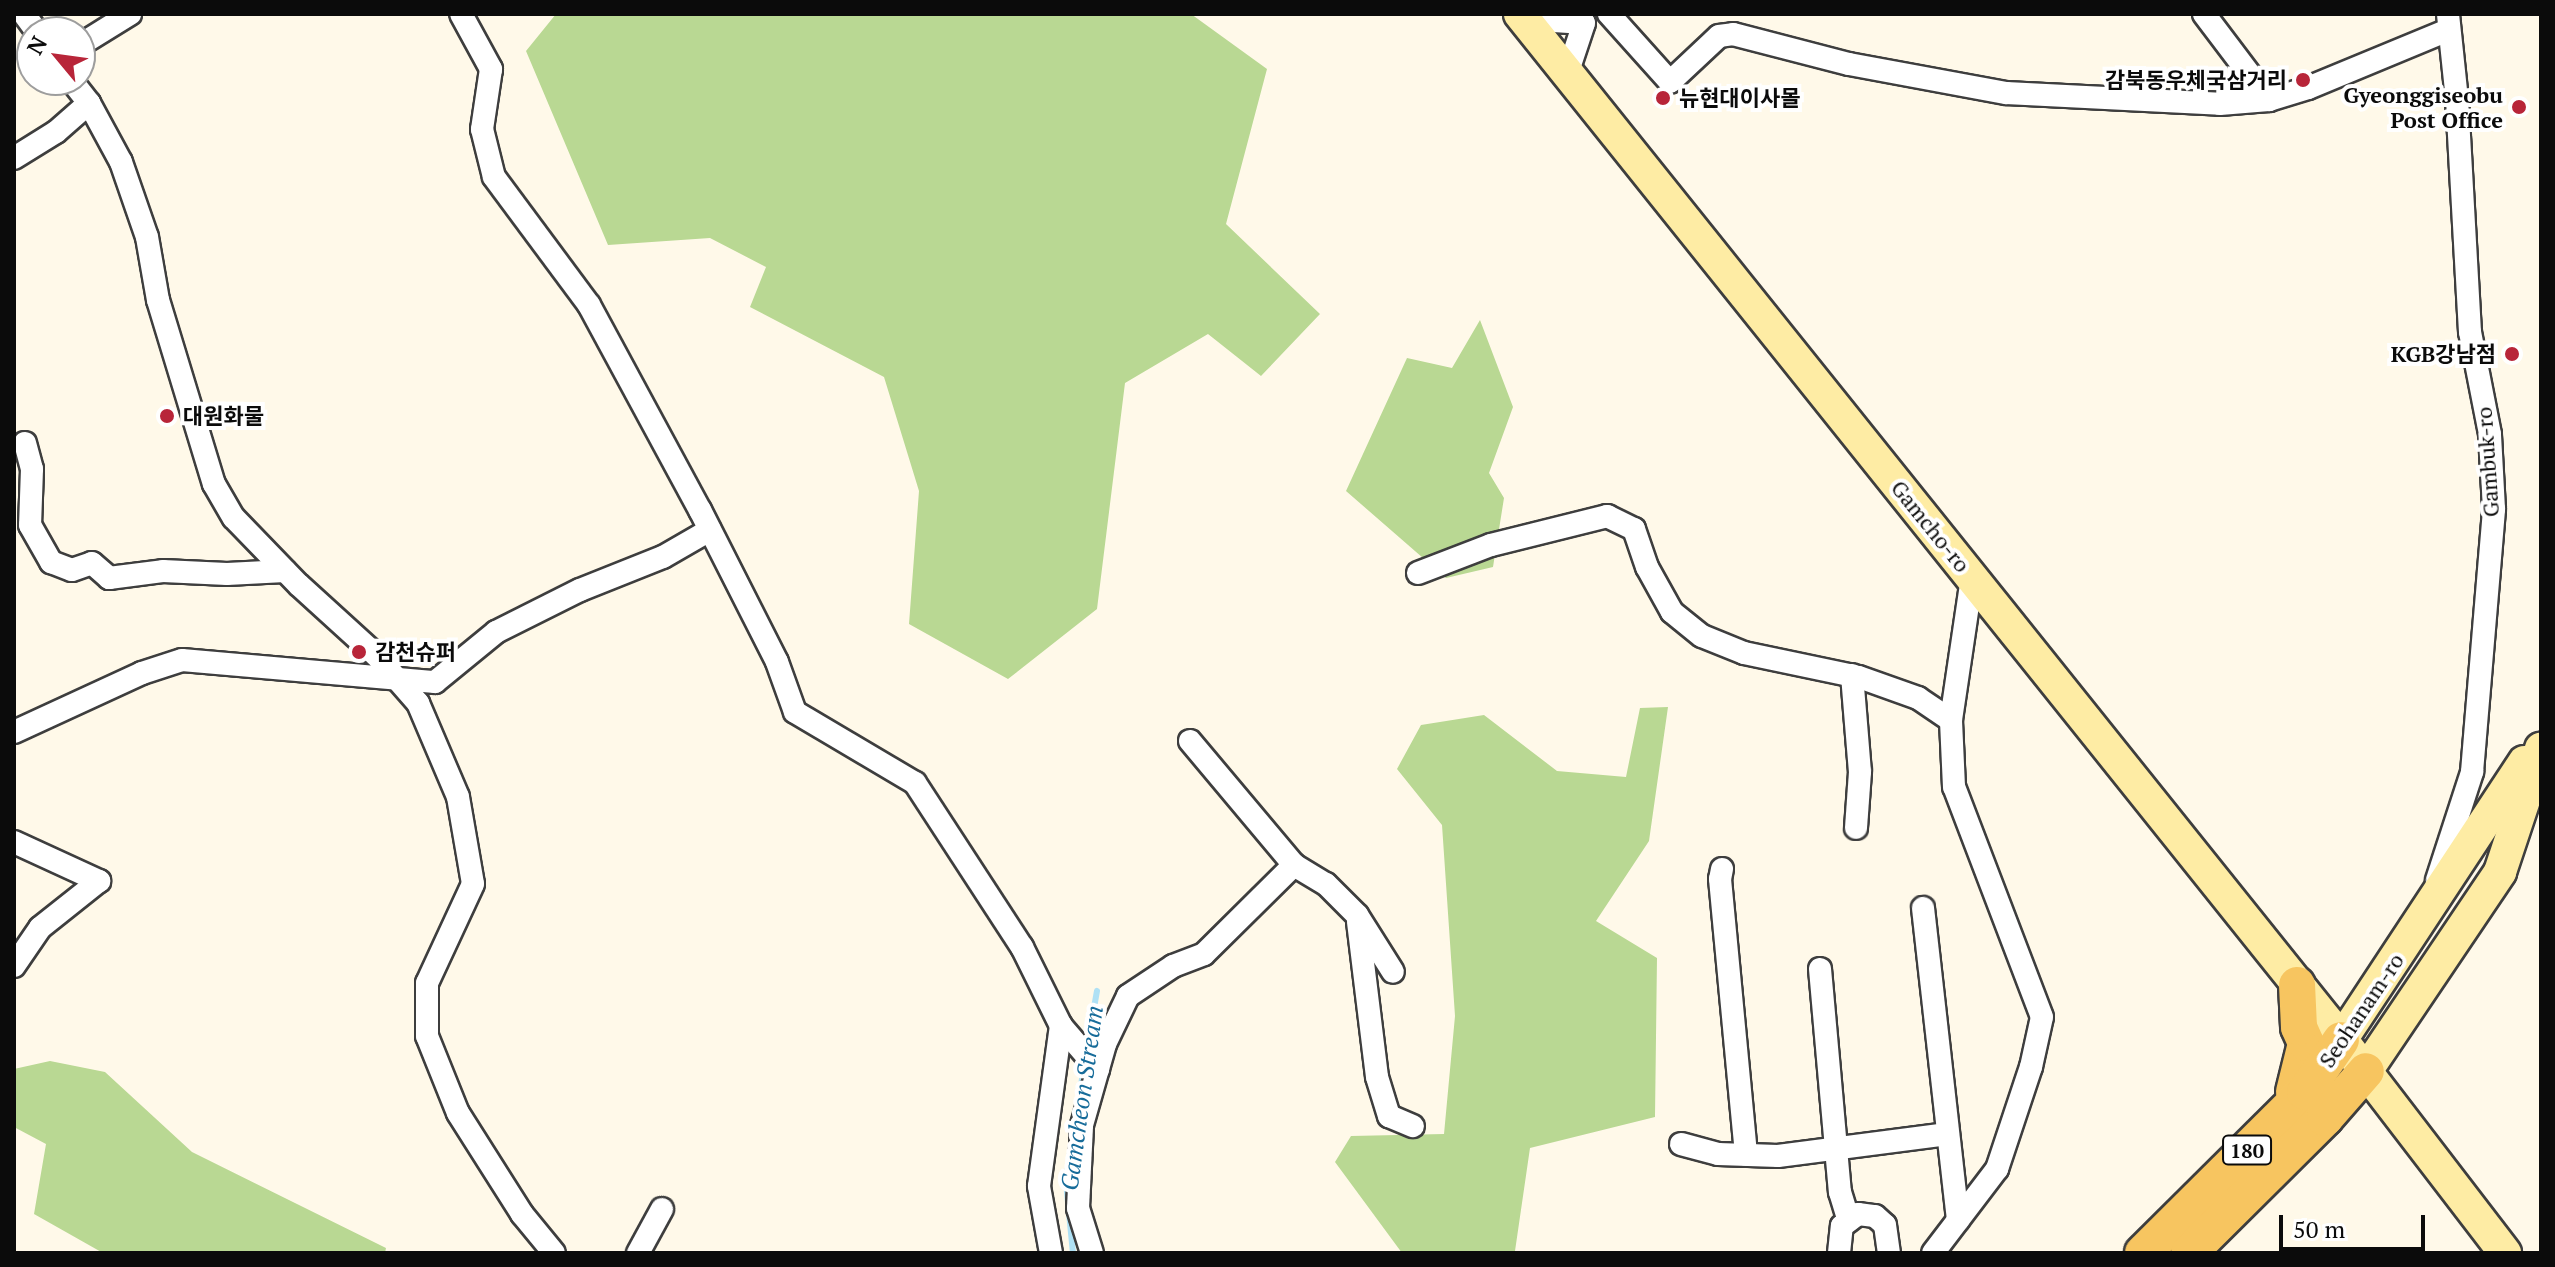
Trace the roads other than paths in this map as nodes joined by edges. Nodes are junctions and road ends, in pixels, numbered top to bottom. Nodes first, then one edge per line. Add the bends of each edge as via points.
1 (130, 14) edge
2 (461, 14) edge
3 (1609, 14) edge
4 (2204, 14) edge
5 (1522, 17) edge
6 (1590, 18) edge
7 (2448, 22) edge
8 (96, 35) edge
9 (1567, 74) junction
10 (84, 96) edge
11 (2269, 100) junction
12 (89, 103) junction
13 (14, 158) edge
14 (25, 443) dead end
15 (710, 530) junction
16 (285, 571) junction
17 (1418, 573) dead end
18 (1972, 577) junction
19 (1852, 675) junction
20 (398, 681) junction
21 (1951, 720) junction
22 (14, 732) edge
23 (2541, 736) edge
24 (1190, 741) dead end
25 (2541, 749) edge
26 (1856, 828) dead end
27 (14, 842) edge
28 (1294, 865) junction
29 (1722, 869) dead end
30 (2432, 905) junction
31 (1923, 908) dead end
32 (1357, 915) junction
33 (14, 966) edge
34 (1820, 969) dead end
35 (1393, 972) dead end
36 (2297, 985) junction
37 (1067, 1033) junction
38 (2341, 1040) junction
39 (1097, 1067) junction
40 (2366, 1071) junction
41 (2279, 1118) junction
42 (1413, 1126) dead end
43 (1948, 1134) junction
44 (1681, 1144) dead end
45 (1836, 1149) junction
46 (1746, 1155) junction
47 (2237, 1206) junction
48 (662, 1209) dead end
49 (1958, 1220) junction
50 (1849, 1221) junction
51 (2187, 1245) edge
52 (554, 1253) edge
53 (638, 1253) edge
54 (1051, 1253) edge
55 (1092, 1253) edge
56 (1839, 1253) edge
57 (1889, 1253) edge
58 (1933, 1253) edge
59 (2143, 1253) edge
60 (2505, 1253) edge

1 - 8 street
2 - 15 street via 491,69 482,129 494,177 589,305
3 - 11 street via 1670,82 1719,36 1733,34 1849,64 2006,93 2220,104
4 - 11 street
5 - 6 street
5 - 9 main road, Gamcho-ro
6 - 9 street
7 - 11 street via 2308,88
7 - 30 street, Gambuk-ro via 2470,332 2490,434 2494,509 2472,772
9 - 18 main road, Gamcho-ro
10 - 12 street
12 - 13 street
12 - 16 street via 121,162 147,237 158,300 214,484 234,518
14 - 16 street via 32,469 30,525 51,562 72,570 92,563 109,578 163,571
15 - 20 street via 663,557 496,632 435,682
15 - 37 street via 777,662 795,712 915,783 1022,947
16 - 20 street
17 - 19 street via 1491,545 1607,516 1634,529 1672,612 1702,636 1744,653
18 - 21 street
18 - 36 main road, Gamcho-ro
19 - 21 street via 1918,698
19 - 26 street via 1860,772
20 - 22 street via 182,660
20 - 52 street via 418,703 458,797 472,871 473,884 427,983 427,1036 458,1113 522,1214
21 - 49 street via 1954,787 2042,1017 1997,1169
23 - 30 main road, Seohanam-ro / 180
24 - 28 street
25 - 40 main road, Seohanam-ro / 180 via 2500,872
27 - 33 street via 99,881 40,928
28 - 32 street via 1326,884
28 - 39 street via 1204,954 1173,966 1128,996
29 - 46 street
30 - 38 main road, Seohanam-ro / 180
31 - 43 street
32 - 35 street
32 - 42 street via 1377,1077 1389,1116
34 - 45 street
36 - 38 main road, Gamcho-ro
36 - 41 main road via 2299,1027 2306,1043
37 - 39 street
37 - 54 street via 1039,1186
38 - 40 main road, Gamcho-ro
38 - 41 main road, Seohanam-ro / 180
39 - 55 street via 1082,1125 1078,1208
40 - 47 main road, Seohanam-ro / 180
40 - 60 main road, Gamcho-ro
41 - 47 main road via 2282,1143 2246,1180
41 - 51 main road, Seohanam-ro / 180
43 - 45 street
43 - 49 street
44 - 46 street
45 - 46 street
45 - 50 street
47 - 51 main road, Seohanam-ro / 180
48 - 53 street
49 - 58 street
50 - 56 street via 1842,1226
50 - 57 street via 1858,1214 1875,1216 1885,1225
51 - 59 main road, Seohanam-ro / 180

